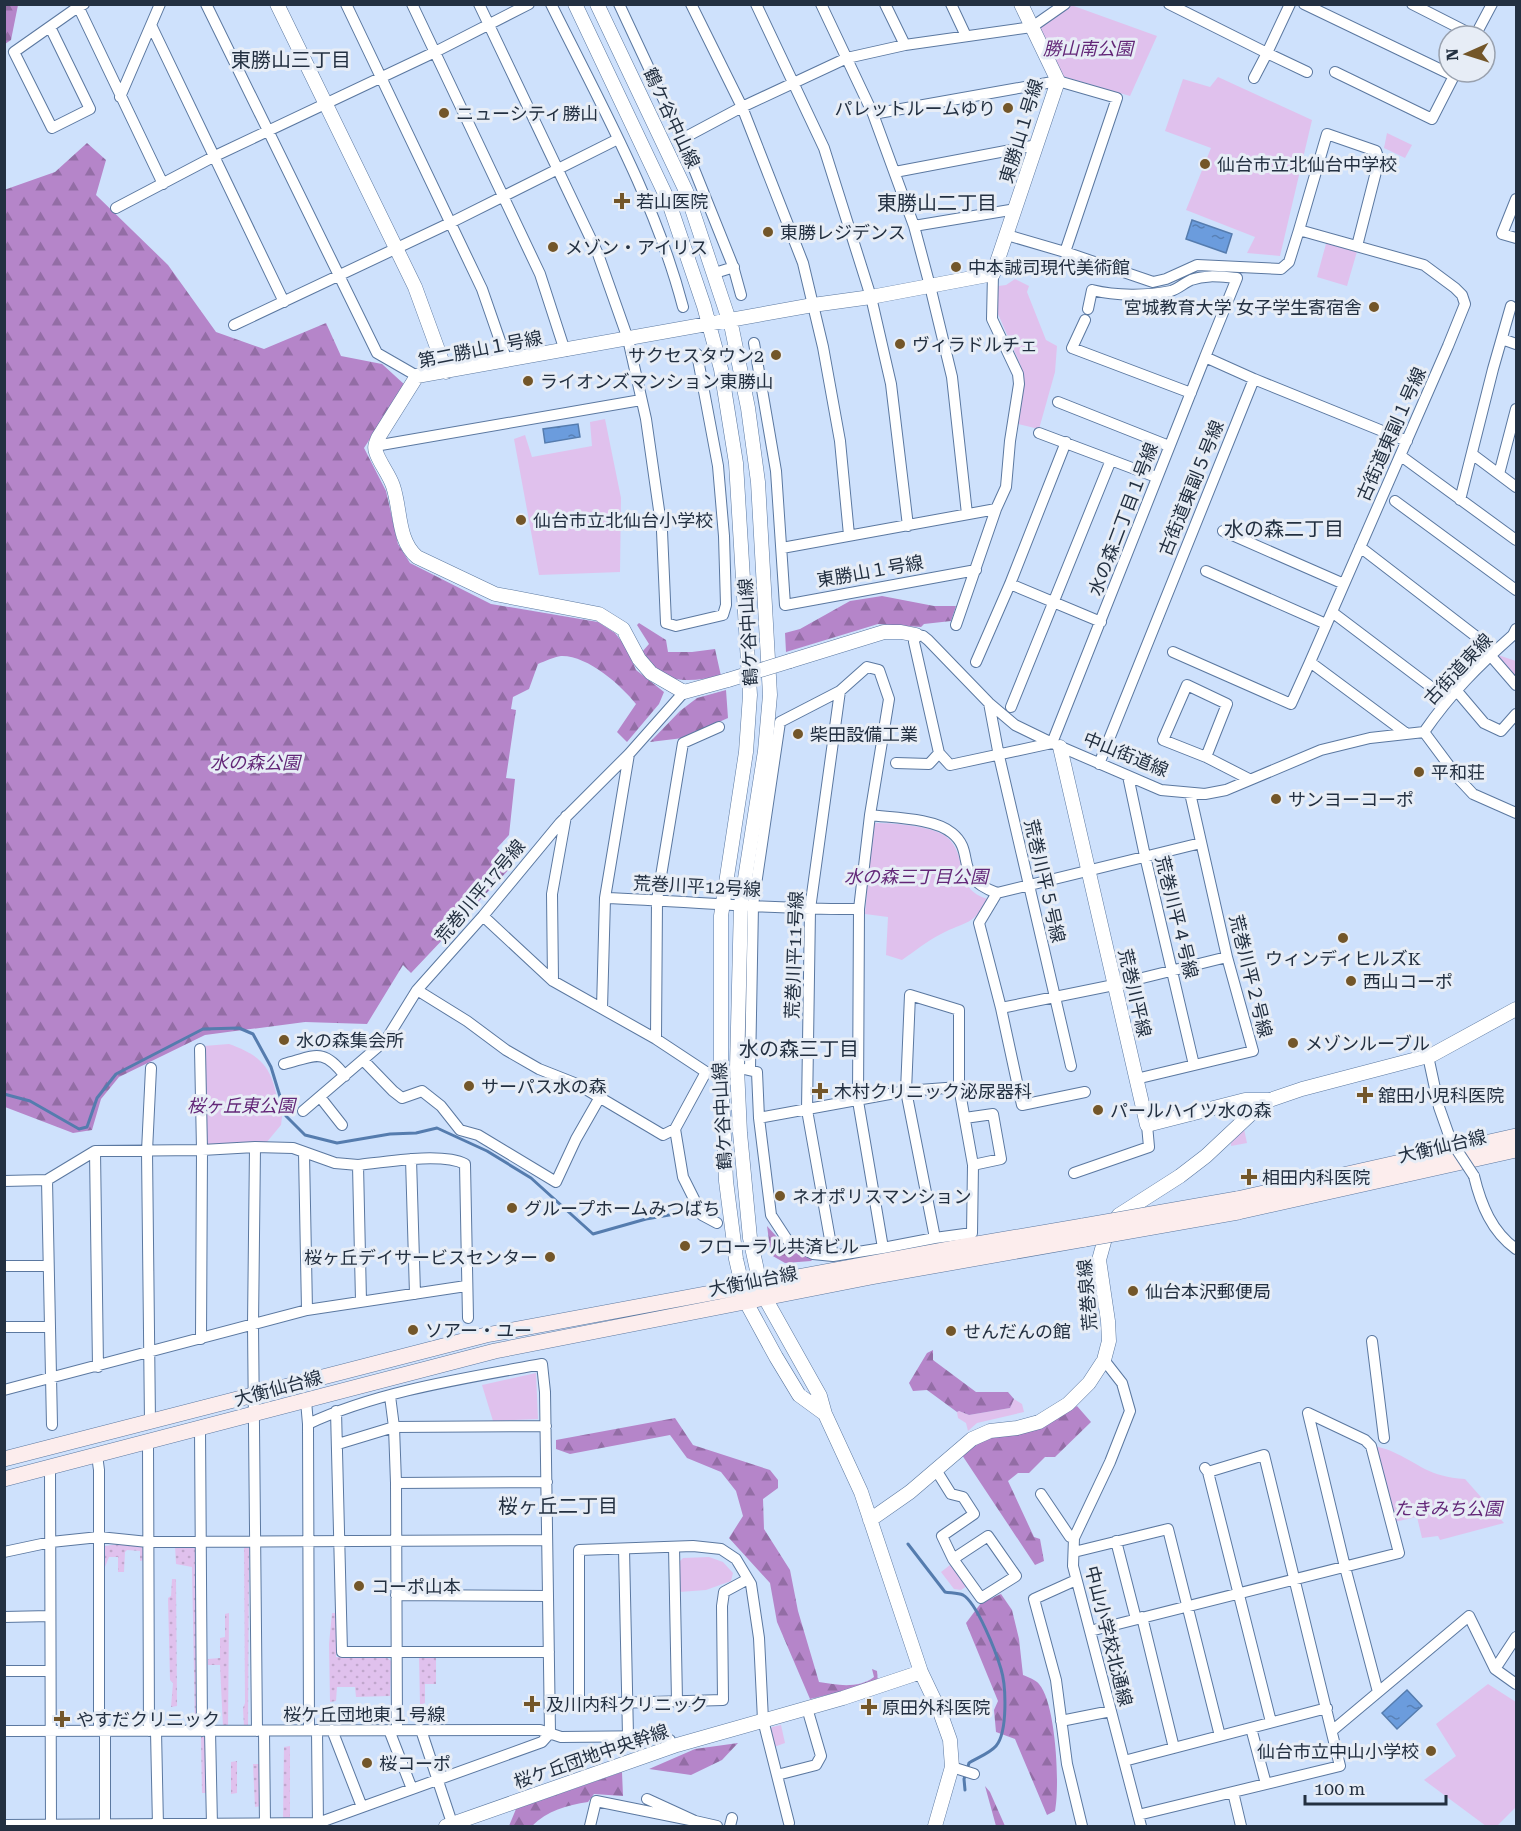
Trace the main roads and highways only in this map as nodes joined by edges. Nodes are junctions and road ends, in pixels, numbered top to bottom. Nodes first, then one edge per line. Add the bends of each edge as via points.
1 (1516, 1136) edge
2 (1516, 1150) edge
3 (1238, 1205) junction
4 (744, 1295) junction
5 (4, 1459) edge
6 (4, 1479) edge

1 - 3 main road, 大衡仙台線
2 - 3 main road, 大衡仙台線
3 - 4 main road, 大衡仙台線, bridge
4 - 5 main road, 大衡仙台線 via 486,1335
4 - 6 main road, 大衡仙台線 via 386,1378

